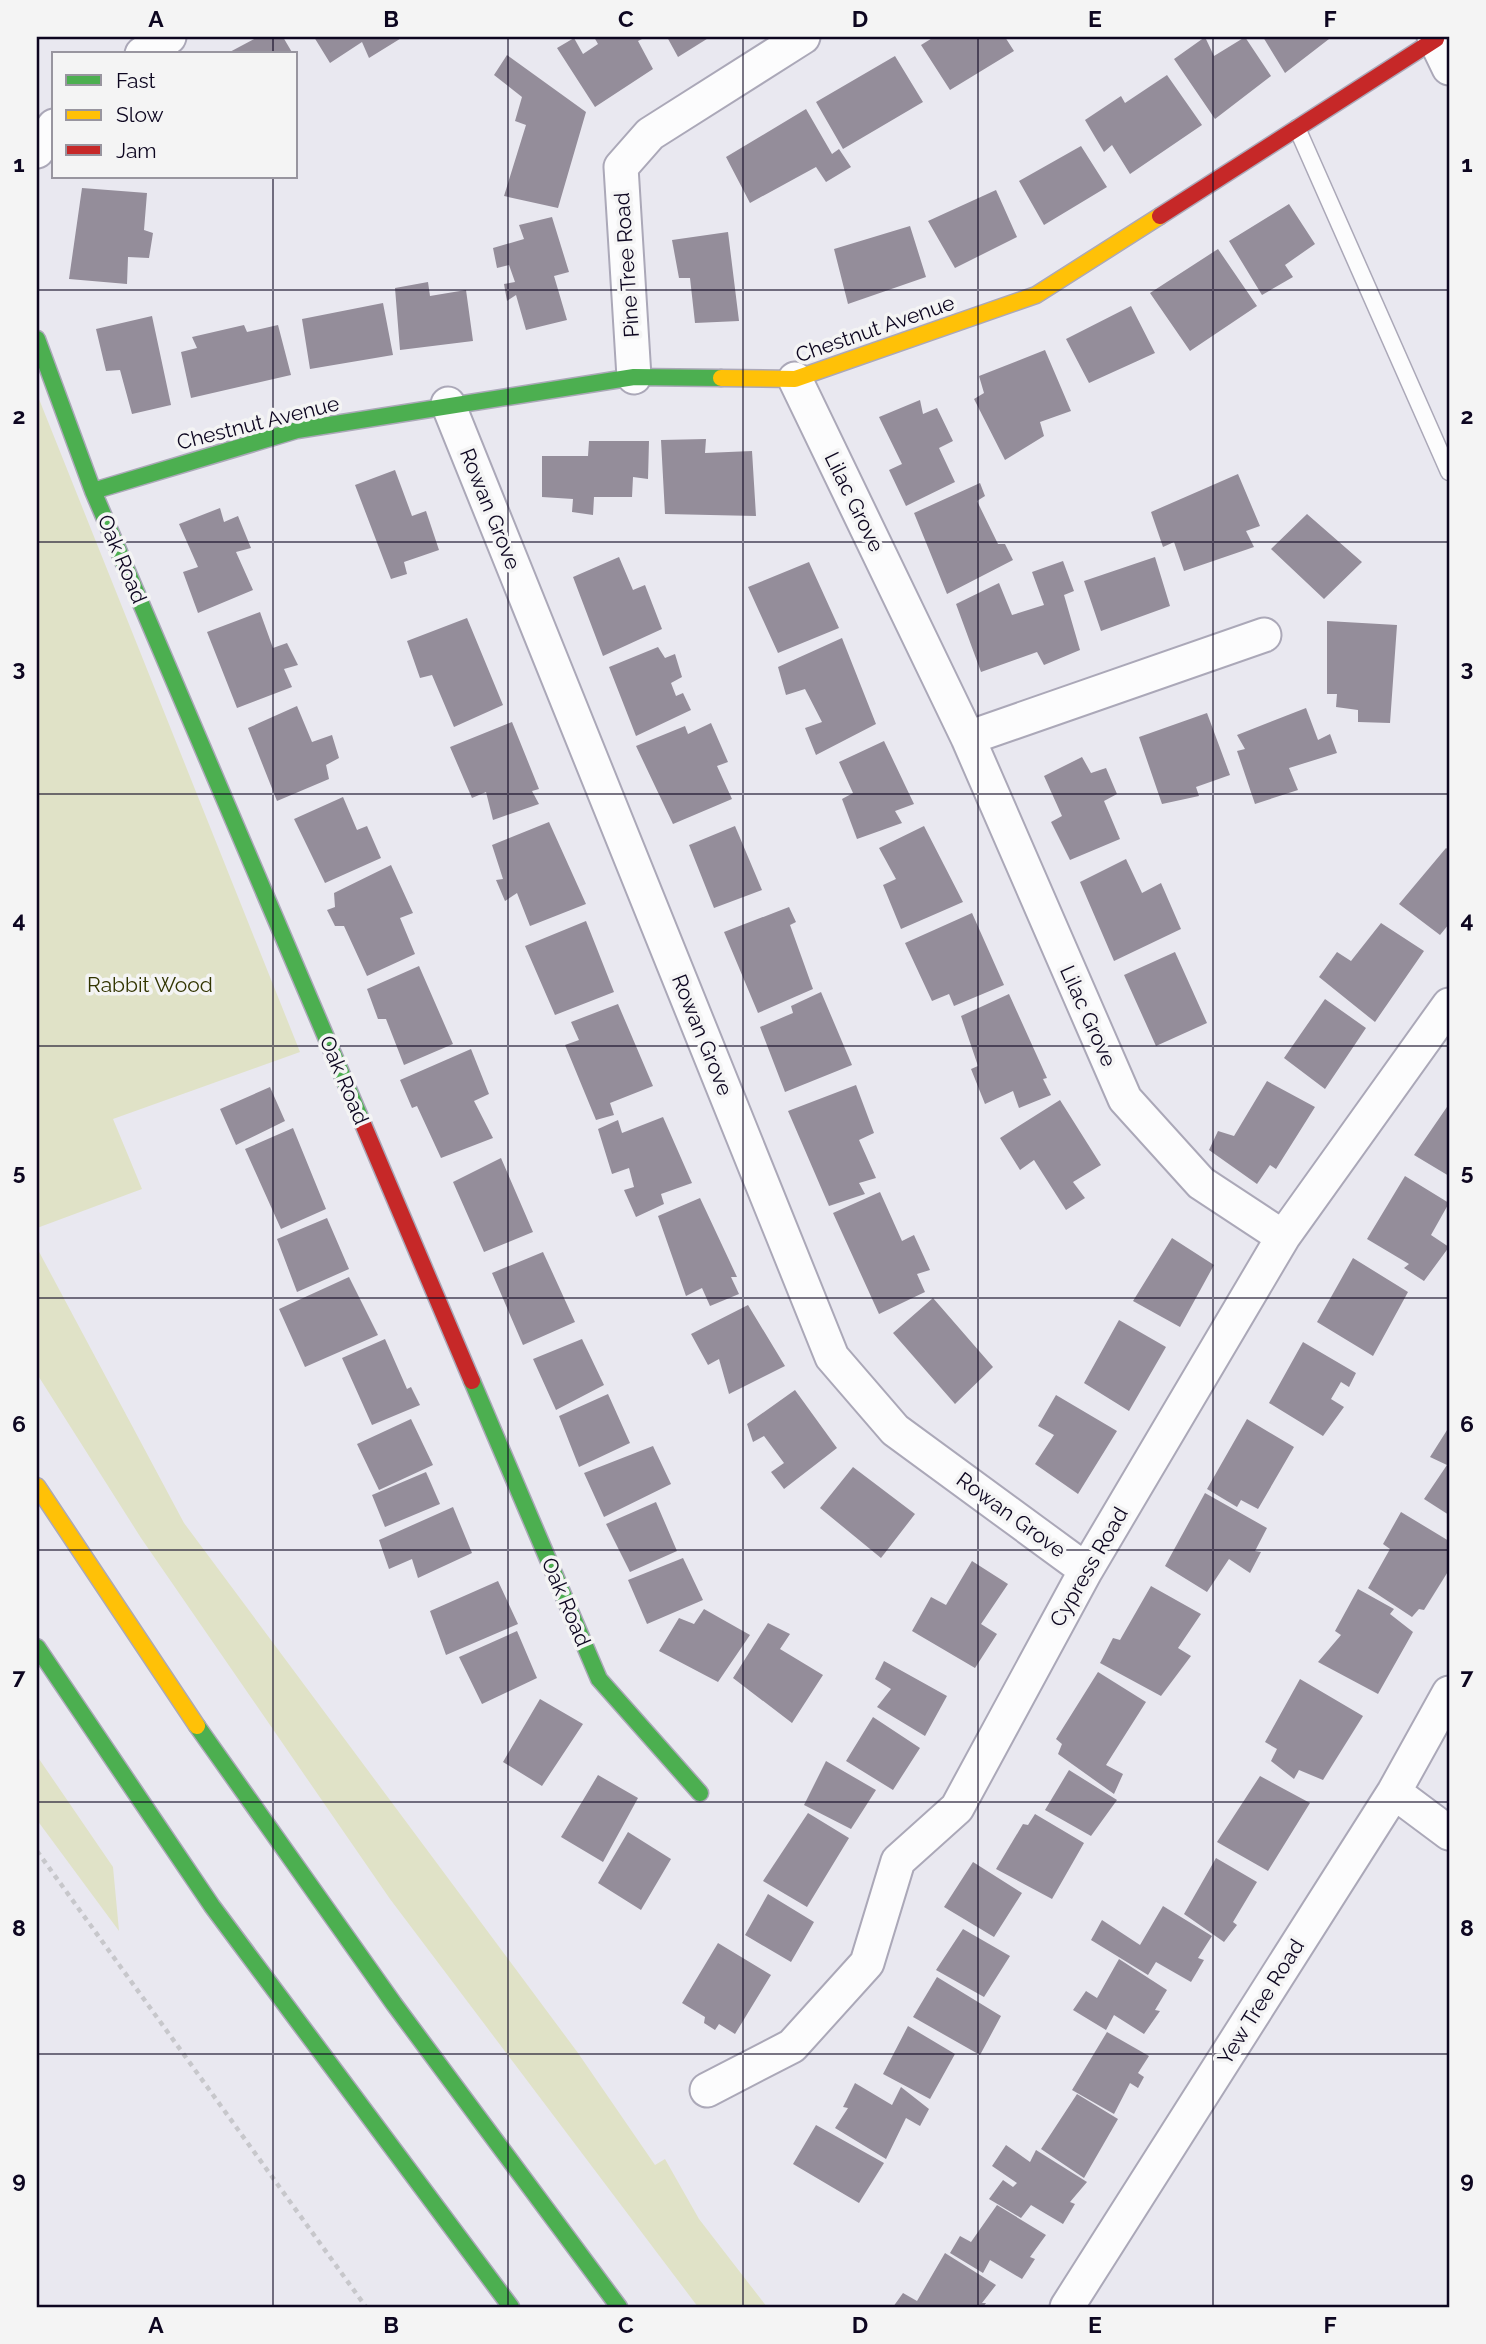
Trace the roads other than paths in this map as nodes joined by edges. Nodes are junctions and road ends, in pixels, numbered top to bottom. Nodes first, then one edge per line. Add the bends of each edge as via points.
1 (169, 37) edge
2 (803, 37) edge
3 (1440, 48) edge
4 (145, 52) edge
5 (52, 128) edge
6 (1297, 128) junction
7 (37, 151) edge
8 (37, 339) edge
9 (634, 377) junction
10 (795, 379) junction
11 (448, 404) junction
12 (1449, 472) edge
13 (93, 491) junction
14 (1264, 635) dead end
15 (968, 738) junction
16 (1449, 1005) edge
17 (1283, 1237) junction
18 (37, 1486) edge
19 (1086, 1570) junction
20 (37, 1647) edge
21 (1449, 1693) edge
22 (1394, 1792) junction
23 (700, 1793) dead end
24 (1449, 1833) edge
25 (707, 2090) dead end
26 (511, 2307) edge
27 (619, 2307) edge
28 (1067, 2307) edge

1 - 4 street
2 - 9 street, Pine Tree Road via 650,134 621,167
3 - 6 main road, Chestnut Avenue
5 - 7 street
6 - 10 main road, Chestnut Avenue via 1036,295
6 - 12 lane
8 - 13 main road, Oak Road
9 - 10 main road, Chestnut Avenue
9 - 11 main road, Chestnut Avenue
10 - 15 street, Lilac Grove
11 - 13 main road, Chestnut Avenue via 297,430
11 - 19 street, Rowan Grove via 832,1357 895,1430
13 - 23 main road, Oak Road via 599,1679
14 - 15 street
15 - 17 street, Lilac Grove via 1125,1099 1201,1183
16 - 17 street, Cypress Road
17 - 19 street, Cypress Road
18 - 27 main road via 290,1859 485,2131
19 - 25 street, Cypress Road via 957,1808 898,1861 867,1963 792,2046
20 - 26 main road via 212,1906
21 - 22 street, Yew Tree Road
22 - 24 street
22 - 28 street, Yew Tree Road

